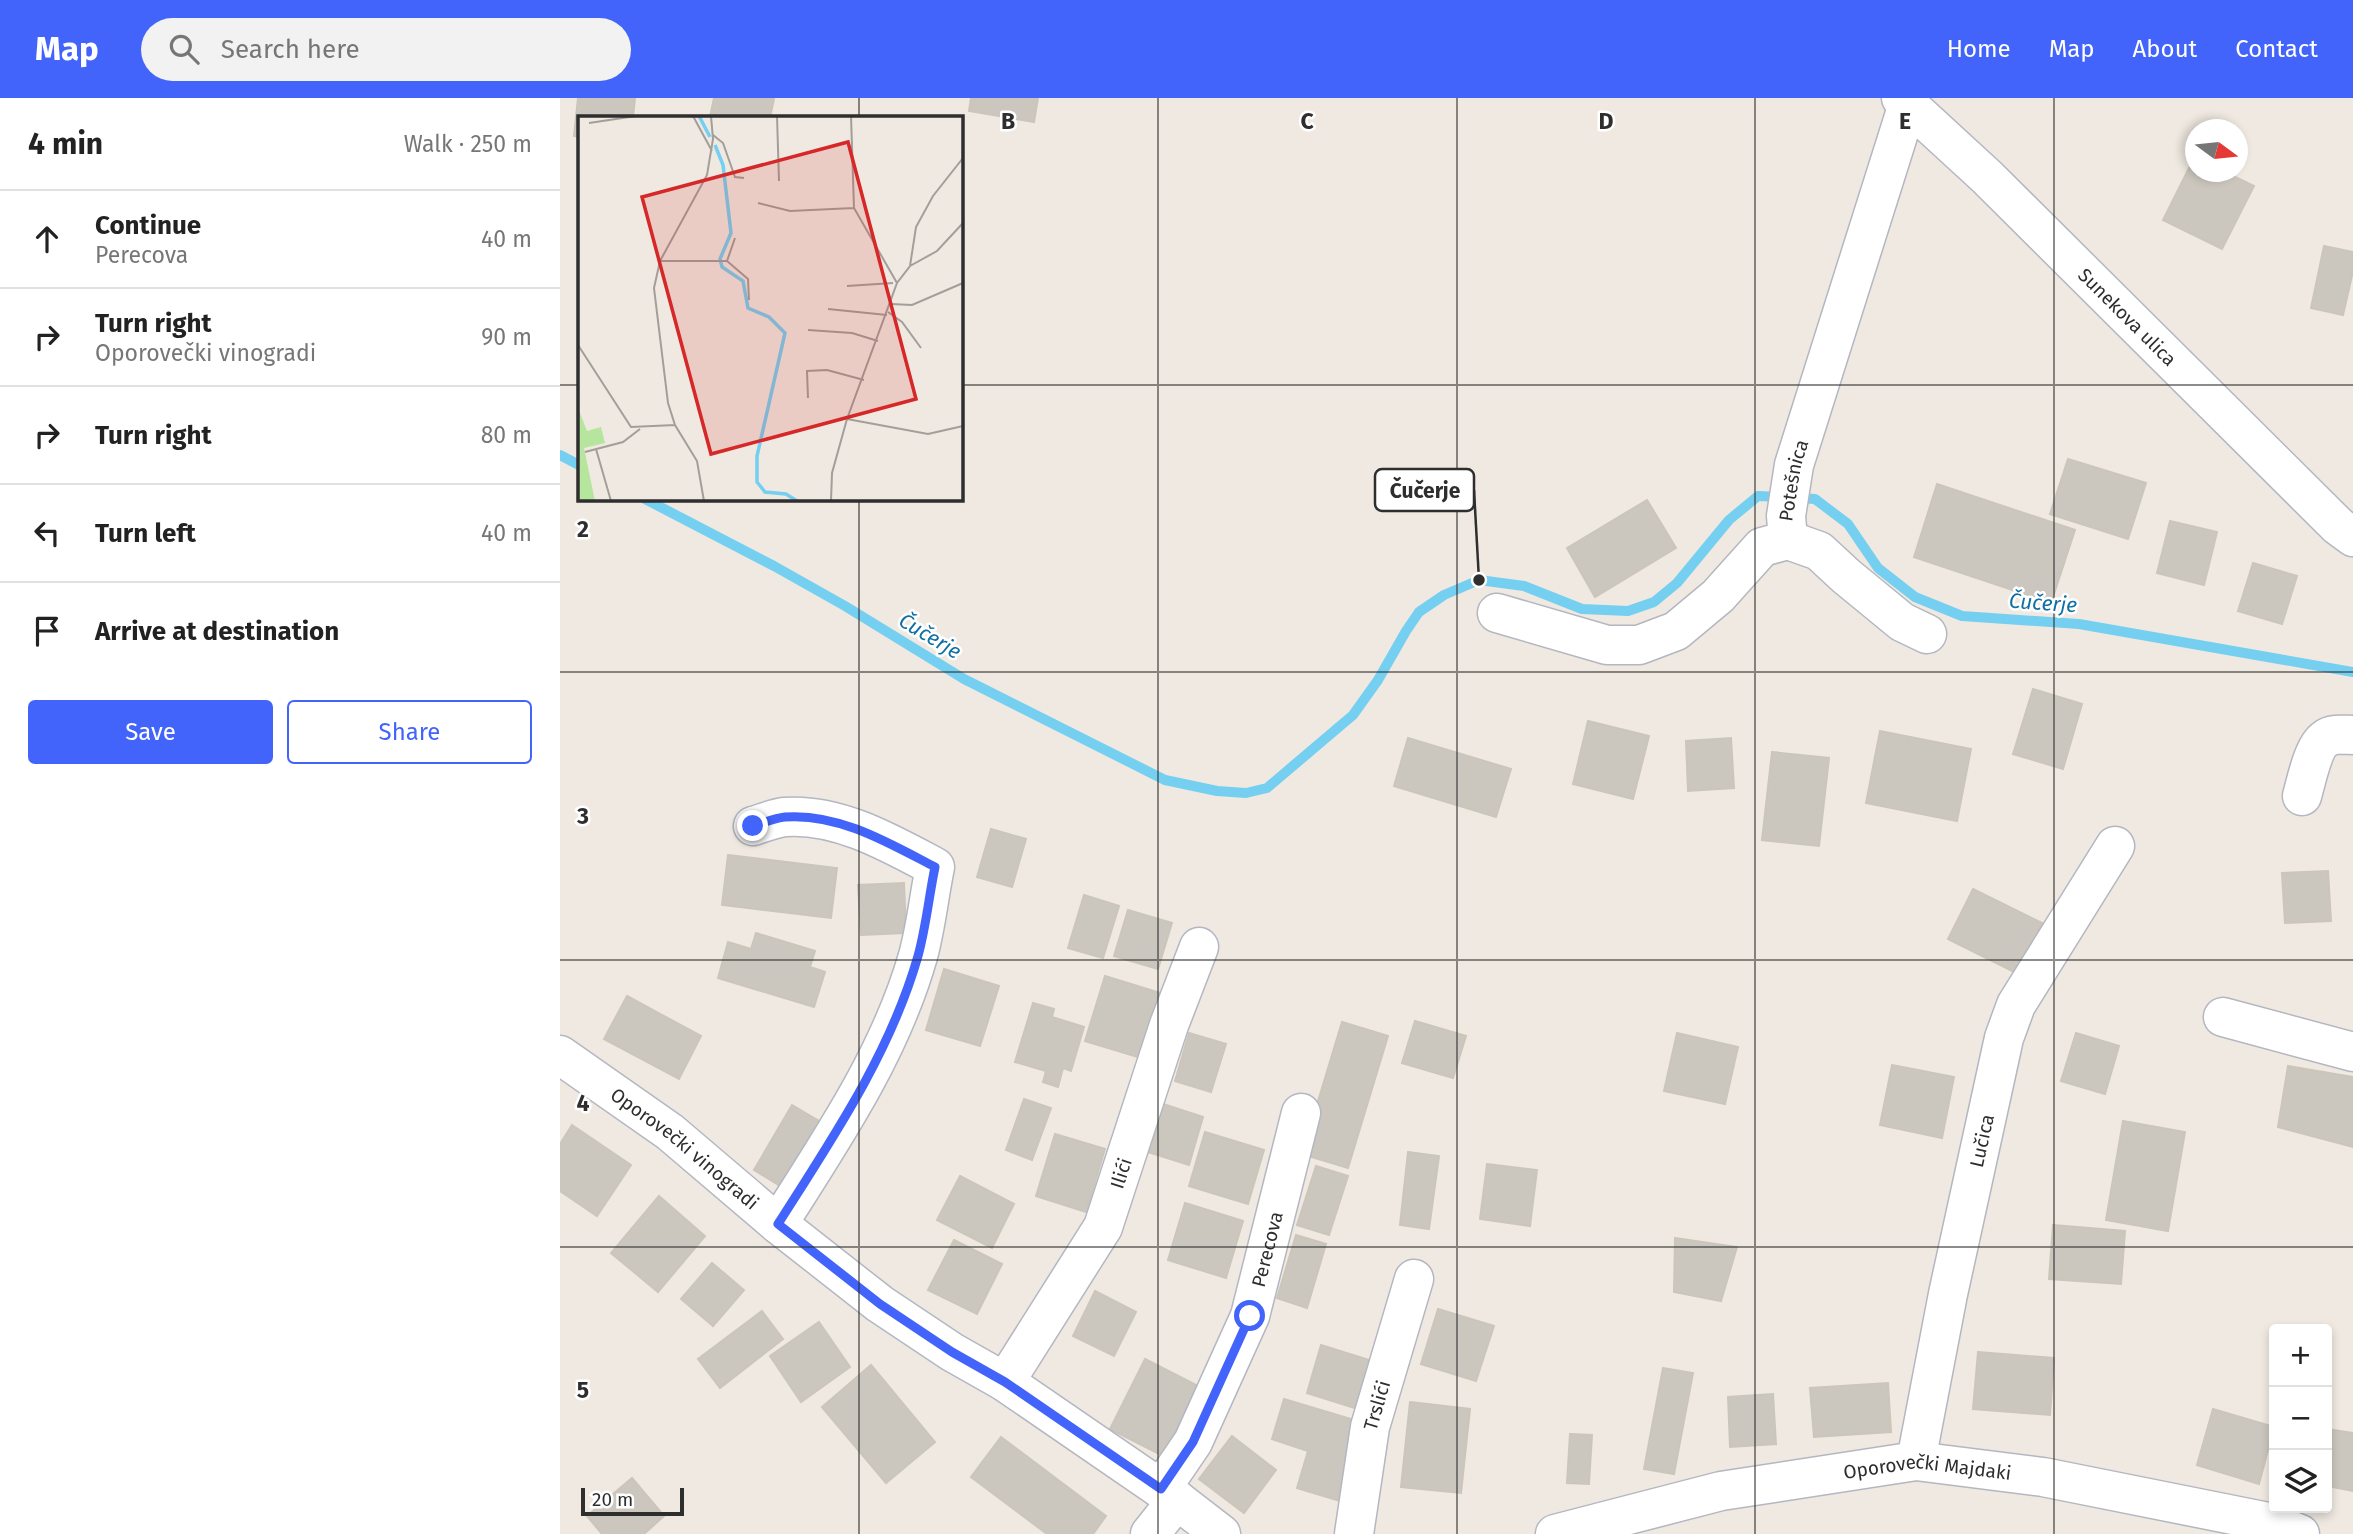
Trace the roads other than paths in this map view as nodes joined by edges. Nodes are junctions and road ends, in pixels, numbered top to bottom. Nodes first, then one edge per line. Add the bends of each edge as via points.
1 (1905, 101) edge
2 (1787, 528) junction
3 (2353, 537) edge
4 (1497, 613) dead end
5 (1927, 634) dead end
6 (2353, 735) edge
7 (2302, 796) dead end
8 (753, 826) dead end
9 (2115, 846) dead end
10 (1199, 947) dead end
11 (2224, 1017) dead end
12 (2353, 1052) edge
13 (560, 1055) edge
14 (1301, 1113) dead end
15 (778, 1224) junction
16 (1414, 1279) dead end
17 (1005, 1382) junction
18 (1916, 1461) junction
19 (1169, 1495) junction
20 (1150, 1534) edge
21 (1221, 1534) edge
22 (1354, 1534) edge
23 (1555, 1534) edge
24 (2300, 1534) edge

1 - 2 street, Potešnica via 1794,465
1 - 3 street, Sunekova ulica
2 - 4 street, Potešnica via 1676,631 1639,645 1606,645
2 - 5 street via 1902,622
6 - 7 street via 2325,738
8 - 15 street via 785,817 832,821 878,836 935,867 918,955 902,1004 853,1105
9 - 18 street, Lučica via 2016,1005 2004,1038
10 - 17 street, Ilići via 1102,1227
11 - 12 street
13 - 15 street, Oporovečki vinogradi via 670,1132
14 - 19 street, Perecova via 1250,1316
15 - 17 street, Oporovečki vinogradi via 880,1304
16 - 22 street, Trslići via 1370,1427
17 - 19 street, Oporovečki vinogradi
18 - 23 street, Oporovečki Majdaki via 1721,1491
18 - 24 street, Oporovečki Majdaki via 2066,1482 2273,1523
19 - 20 street, Perecova
19 - 21 street, Oporovečki vinogradi

